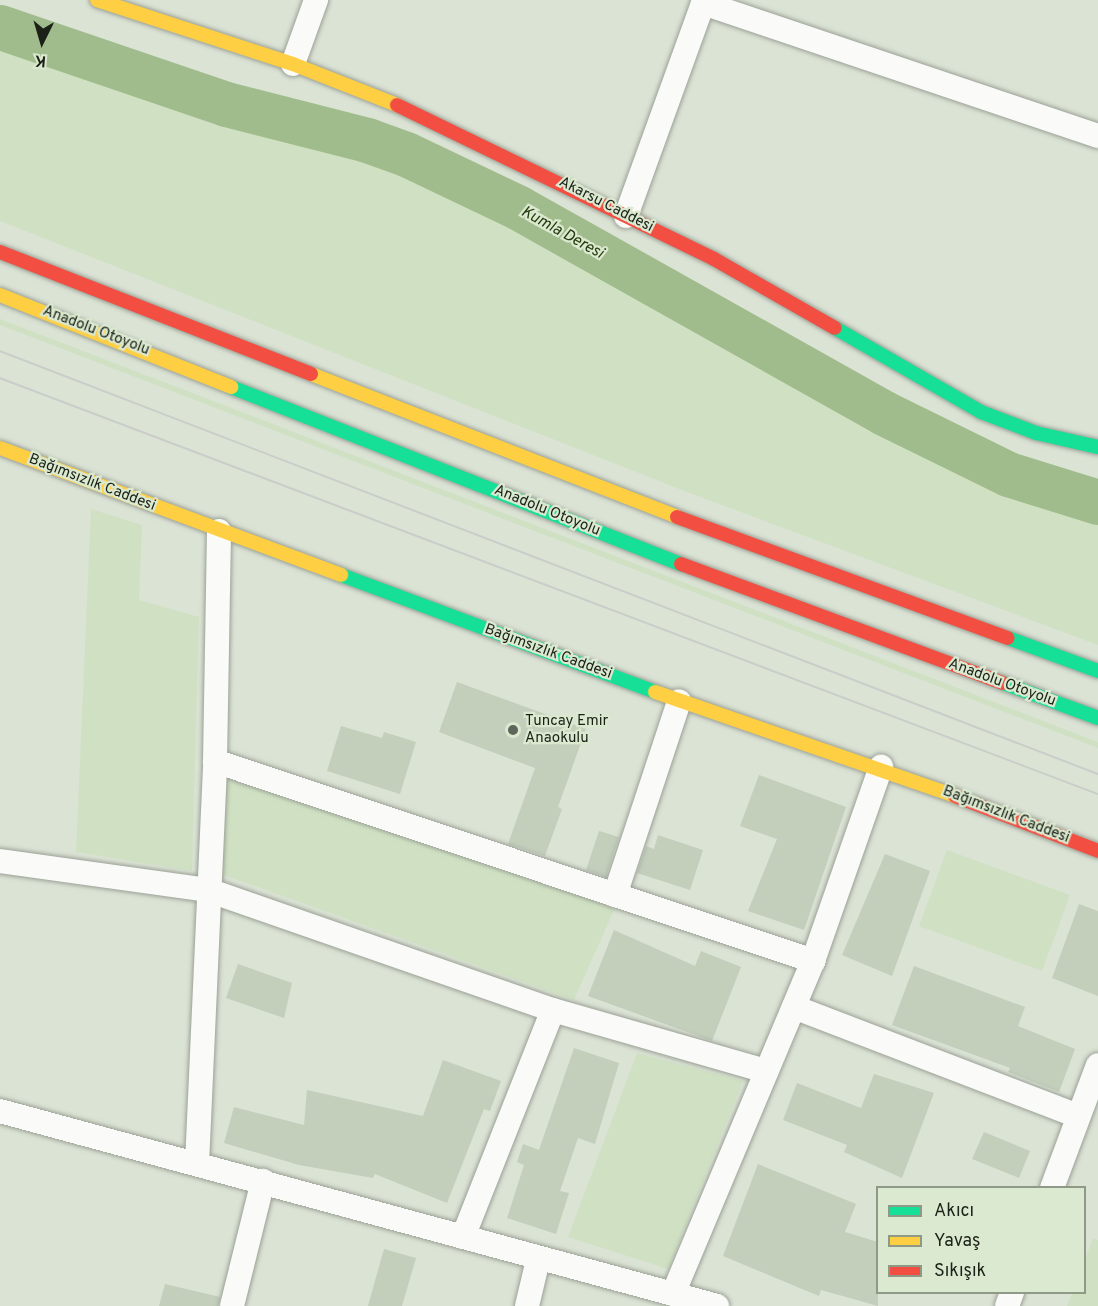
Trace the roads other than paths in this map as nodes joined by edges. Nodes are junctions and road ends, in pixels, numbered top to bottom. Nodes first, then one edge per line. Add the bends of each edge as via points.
1 (96, 0) edge
2 (316, 0) edge
3 (704, 2) edge
4 (293, 64) junction
5 (1098, 136) edge
6 (626, 216) junction
7 (0, 252) edge
8 (0, 295) edge
9 (1097, 444) edge
10 (0, 448) edge
11 (219, 531) junction
12 (1098, 671) edge
13 (679, 701) junction
14 (1098, 718) edge
15 (215, 761) junction
16 (881, 767) junction
17 (1098, 851) edge
18 (0, 861) edge
19 (208, 890) junction
20 (615, 895) junction
21 (813, 961) junction
22 (794, 1007) junction
23 (553, 1010) junction
24 (1098, 1065) edge
25 (766, 1071) junction
26 (0, 1111) edge
27 (1078, 1116) junction
28 (197, 1164) junction
29 (263, 1181) junction
30 (1053, 1186) edge
31 (463, 1237) junction
32 (538, 1260) junction
33 (673, 1294) junction
34 (232, 1306) edge
35 (527, 1306) edge
36 (717, 1306) edge

1 - 4 main road, Akarsu Caddesi
2 - 4 street
3 - 5 street
3 - 6 street
4 - 6 main road, Akarsu Caddesi via 420,114
6 - 9 main road, Akarsu Caddesi via 714,259 981,412 1036,433
7 - 12 main road via 661,511
8 - 14 main road, Anadolu Otoyolu via 640,549
10 - 11 main road, Bağımsızlık Caddesi
11 - 13 main road, Bağımsızlık Caddesi
11 - 15 street
13 - 16 main road, Bağımsızlık Caddesi
13 - 20 street
15 - 19 street
15 - 20 street
16 - 17 main road, Bağımsızlık Caddesi
16 - 21 street
18 - 19 street
19 - 23 street
19 - 28 street
20 - 21 street
21 - 22 street
22 - 25 street
22 - 27 street
23 - 25 street
23 - 31 street
24 - 27 street
25 - 33 street
26 - 28 street
27 - 30 street
28 - 29 street
29 - 31 street
29 - 34 street
31 - 32 street
32 - 33 street
32 - 35 street
33 - 36 street

